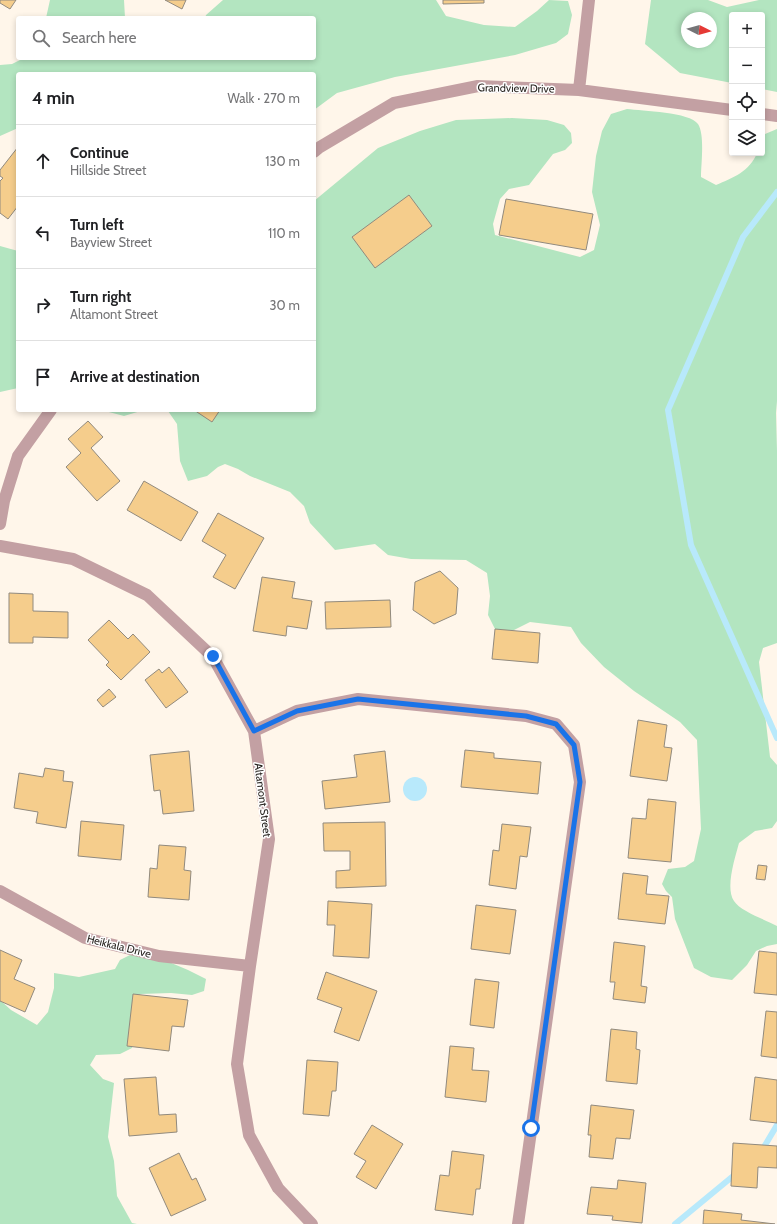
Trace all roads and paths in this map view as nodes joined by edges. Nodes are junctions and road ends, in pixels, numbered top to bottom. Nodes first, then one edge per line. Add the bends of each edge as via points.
1 (589, 0) edge
2 (578, 90) junction
3 (729, 110) edge
4 (765, 114) edge
5 (777, 116) edge
6 (316, 150) edge
7 (51, 412) edge
8 (0, 524) edge
9 (0, 546) edge
10 (254, 731) junction
11 (0, 891) edge
12 (250, 966) junction
13 (312, 1224) edge
14 (518, 1224) edge

1 - 2 street
2 - 3 street, Grandview Drive
2 - 6 street, Grandview Drive via 478,86 394,103
4 - 5 street
7 - 8 street via 18,456 4,501
9 - 10 street, Altamont Street via 73,559 147,595 213,656
10 - 12 street, Altamont Street via 269,839
10 - 14 street via 297,711 358,699 526,716 556,724 574,745 580,782
11 - 12 street, Heikkala Drive via 85,938 159,956
12 - 13 street, Altamont Street via 237,1064 249,1135 278,1188

